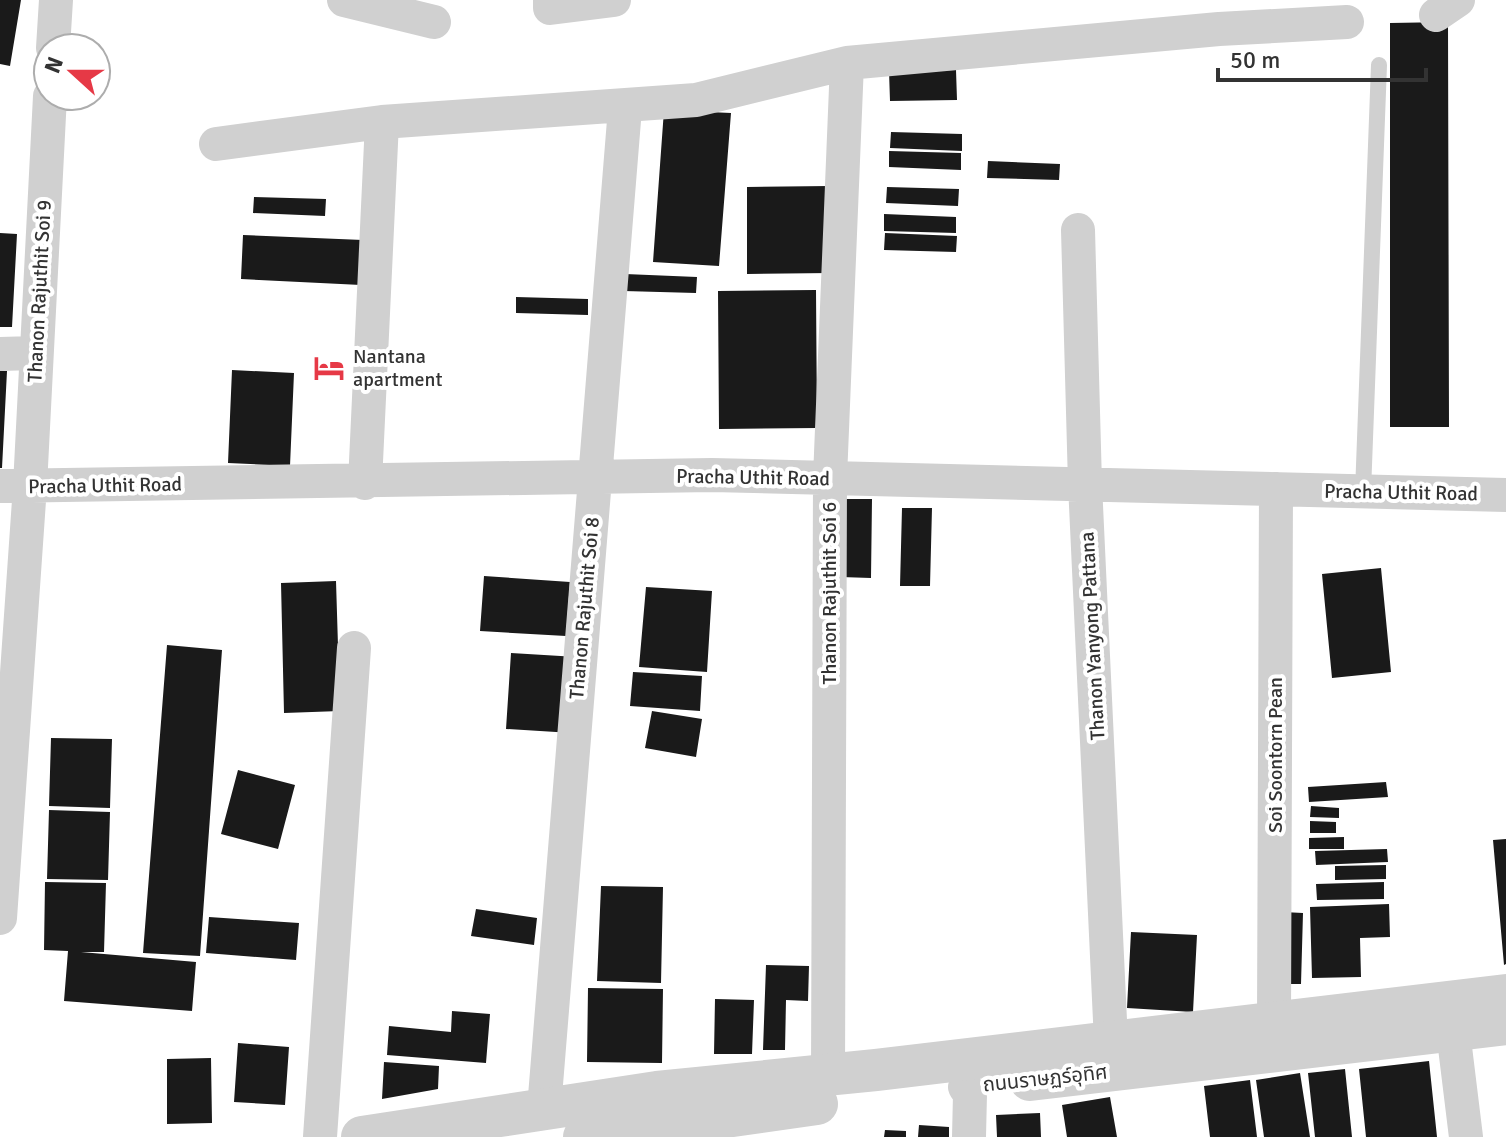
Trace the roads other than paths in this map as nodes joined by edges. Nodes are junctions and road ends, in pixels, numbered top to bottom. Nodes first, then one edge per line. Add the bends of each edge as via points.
1 (55, 0) edge
2 (550, 0) edge
3 (614, 0) edge
4 (360, 2) edge
5 (434, 22) dead end
6 (1347, 22) dead end
7 (54, 32) edge
8 (847, 63) junction
9 (1379, 65) dead end
10 (625, 108) junction
11 (49, 112) edge
12 (382, 122) junction
13 (216, 144) dead end
14 (1078, 230) dead end
15 (34, 353) junction
16 (0, 354) edge
17 (595, 477) junction
18 (830, 478) junction
19 (365, 483) junction
20 (1085, 484) junction
21 (15, 486) edge
22 (1276, 489) junction
23 (1363, 492) junction
24 (1506, 495) edge
25 (354, 648) dead end
26 (0, 918) edge
27 (1506, 995) edge
28 (1274, 1021) junction
29 (1506, 1024) edge
30 (1453, 1031) junction
31 (1112, 1056) junction
32 (828, 1075) junction
33 (965, 1087) junction
34 (544, 1109) junction
35 (754, 1124) edge
36 (320, 1137) edge
37 (362, 1137) edge
38 (584, 1137) edge
39 (969, 1137) edge
40 (1466, 1137) edge

1 - 7 street
2 - 3 street via 550,8
4 - 5 street
6 - 8 street
8 - 10 street via 696,100
8 - 18 street, Thanon Rajuthit Soi 6
9 - 23 lane
10 - 12 street
10 - 17 street, Thanon Rajuthit Soi 8
11 - 15 street, Thanon Rajuthit Soi 9
12 - 13 street
12 - 19 street
14 - 20 street, Thanon Yanyong Pattana
15 - 16 street
15 - 21 street, Thanon Rajuthit Soi 9
17 - 18 street, Pracha Uthit Road
17 - 19 street, Pracha Uthit Road
17 - 34 street, Thanon Rajuthit Soi 8
18 - 20 street, Pracha Uthit Road
18 - 32 street, Thanon Rajuthit Soi 6
19 - 21 street, Pracha Uthit Road
20 - 22 street, Pracha Uthit Road
20 - 31 street, Thanon Yanyong Pattana
21 - 26 street, Thanon Rajuthit Soi 9
22 - 23 street, Pracha Uthit Road
22 - 28 street, Soi Soontorn Pean
23 - 24 street, Pracha Uthit Road
25 - 36 street
27 - 28 street
28 - 31 street
29 - 30 street, ถนนราษฏร์อุทิศ
30 - 31 street, ถนนราษฏร์อุทิศ
30 - 40 street
31 - 32 street
31 - 33 street, ถนนราษฏร์อุทิศ
32 - 34 street
33 - 35 street, ถนนราษฏร์อุทิศ
33 - 39 street via 970,1094
34 - 37 street
35 - 38 street, ถนนราษฏร์อุทิศ

